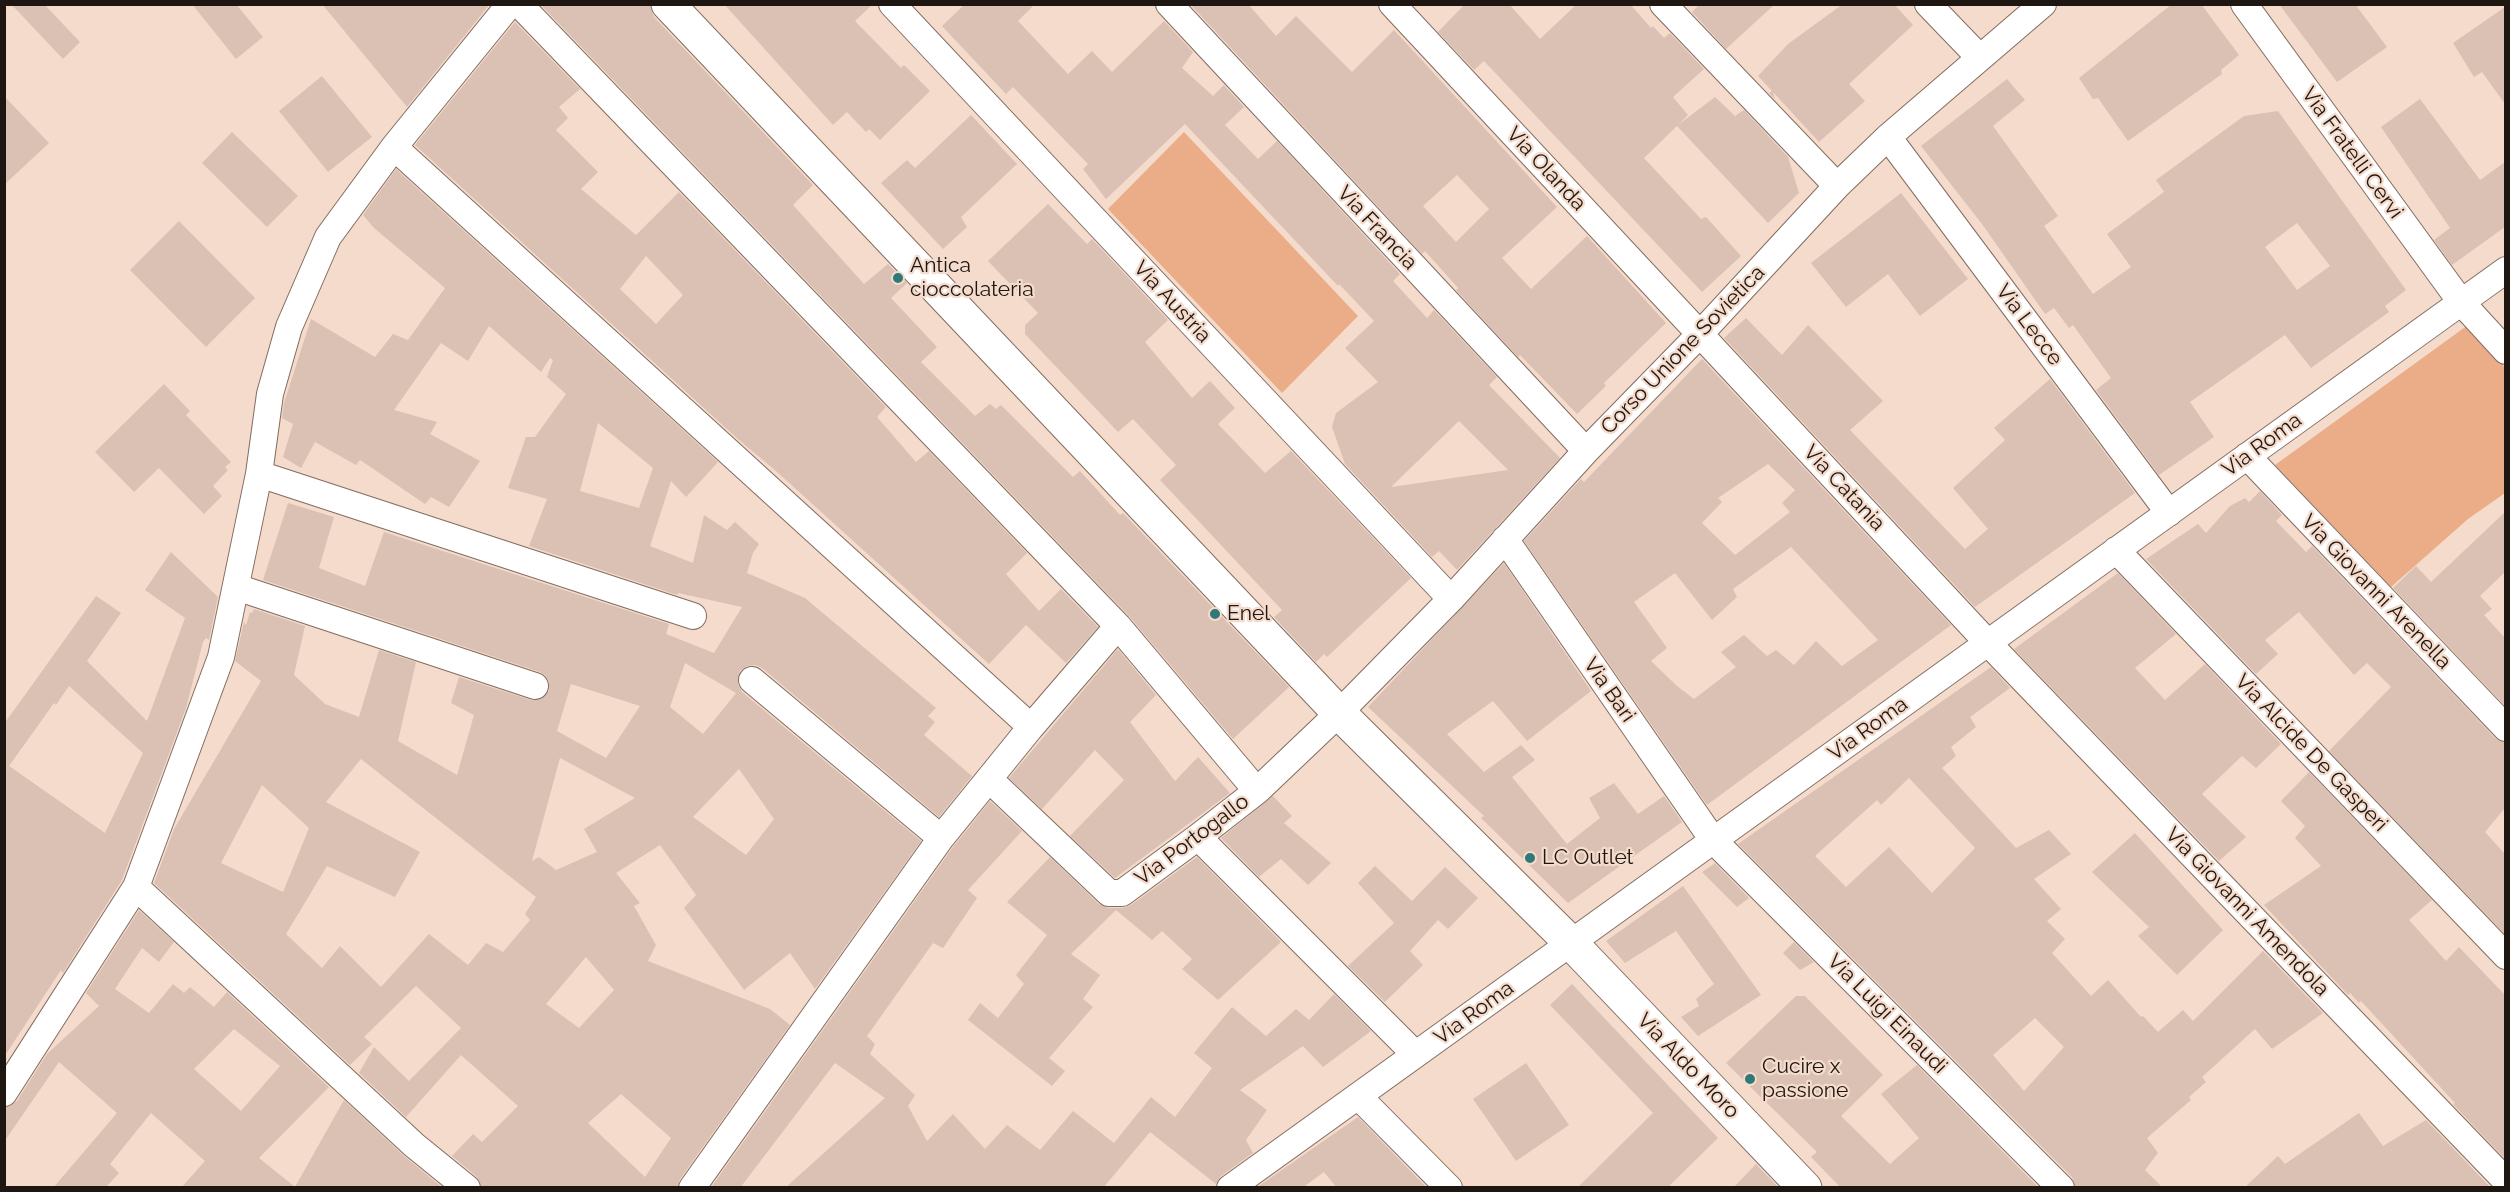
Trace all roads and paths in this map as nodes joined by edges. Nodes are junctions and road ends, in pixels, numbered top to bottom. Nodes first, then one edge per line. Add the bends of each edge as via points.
1 (510, 4) edge
2 (519, 4) edge
3 (668, 4) edge
4 (892, 4) edge
5 (1168, 4) edge
6 (1392, 4) edge
7 (1663, 4) edge
8 (1928, 4) edge
9 (2043, 4) edge
10 (2244, 4) edge
11 (1980, 58) junction
12 (1888, 137) junction
13 (394, 147) junction
14 (1837, 186) junction
15 (2505, 270) edge
16 (2461, 302) junction
17 (1701, 333) junction
18 (2505, 351) edge
19 (1586, 451) junction
20 (2247, 456) junction
21 (259, 474) junction
22 (2169, 513) junction
23 (1505, 539) junction
24 (2116, 550) junction
25 (236, 587) junction
26 (1451, 598) junction
27 (693, 616) dead end
28 (1118, 626) junction
29 (1988, 643) junction
30 (752, 680) dead end
31 (535, 686) dead end
32 (1339, 713) junction
33 (1031, 727) junction
34 (2505, 728) edge
35 (989, 779) junction
36 (1257, 791) junction
37 (1198, 837) junction
38 (941, 838) junction
39 (1713, 840) junction
40 (136, 887) junction
41 (1571, 943) junction
42 (2505, 956) edge
43 (1415, 1054) junction
44 (4, 1093) edge
45 (1358, 1096) junction
46 (2505, 1181) edge
47 (1232, 1187) edge
48 (467, 1188) edge
49 (692, 1188) edge
50 (1449, 1188) edge
51 (1805, 1188) edge
52 (2061, 1188) edge

1 - 13 street
2 - 28 street
3 - 32 street, Via Aldo Moro
4 - 26 street, Via Austria
5 - 19 street, Via Francia
6 - 17 street, Via Olanda
7 - 14 street
8 - 11 street
9 - 11 street, Corso Unione Sovietica
10 - 16 street, Via Fratelli Cervi
11 - 12 street, Corso Unione Sovietica
12 - 14 street, Corso Unione Sovietica
12 - 22 street, Via Lecce
13 - 21 street via 328,237 290,327 270,394
13 - 33 street
14 - 17 street, Corso Unione Sovietica
15 - 16 street, Via Roma
16 - 18 street, Via Fratelli Cervi
16 - 20 street, Via Roma
17 - 19 street, Corso Unione Sovietica
17 - 29 street, Via Catania
19 - 23 street, Corso Unione Sovietica
20 - 22 street, Via Roma
20 - 34 street, Via Giovanni Arenella
21 - 25 street
21 - 27 street
22 - 24 street, Via Roma
23 - 26 street, Corso Unione Sovietica
23 - 39 street, Via Bari
24 - 29 street, Via Roma
24 - 42 street, Via Alcide De Gasperi
25 - 31 street
25 - 40 street via 221,657
26 - 32 street, Corso Unione Sovietica
28 - 33 street
28 - 36 street
29 - 39 street, Via Roma
29 - 46 street, Via Giovanni Amendola
30 - 38 street
32 - 36 street, Via Portogallo
32 - 41 street, Via Aldo Moro
33 - 35 street
35 - 37 street, Via Portogallo via 1109,893 1122,893
35 - 38 street
36 - 37 street, Via Portogallo
37 - 43 street
38 - 49 street
39 - 41 street, Via Roma
39 - 52 street, Via Luigi Einaudi
40 - 44 street
40 - 48 street via 414,1145
41 - 43 street, Via Roma
41 - 51 street, Via Aldo Moro
43 - 45 street, Via Roma
45 - 47 street, Via Roma
45 - 50 street

